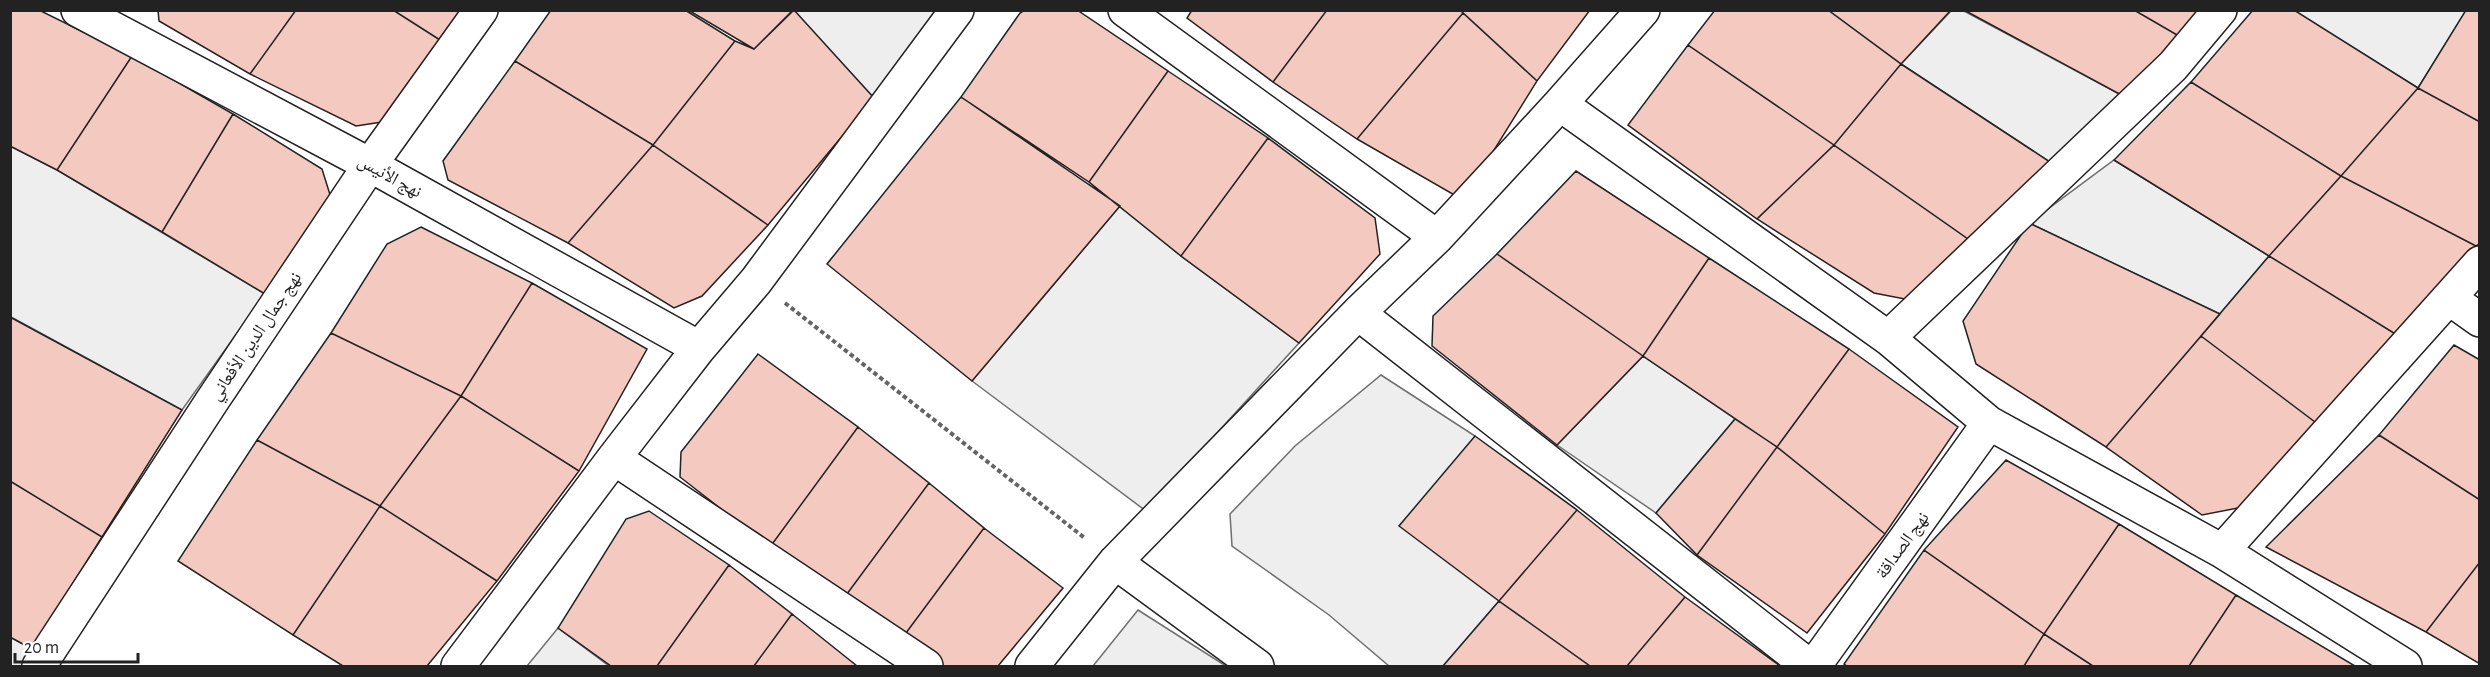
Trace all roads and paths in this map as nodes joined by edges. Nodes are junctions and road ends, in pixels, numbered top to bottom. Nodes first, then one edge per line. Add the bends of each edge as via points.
1 (481, 10) edge
2 (957, 10) edge
3 (1125, 10) edge
4 (1643, 10) edge
5 (2220, 10) edge
6 (97, 14) edge
7 (1560, 104) junction
8 (370, 165) junction
9 (1437, 237) junction
10 (2480, 264) edge
11 (756, 281) junction
12 (2449, 298) junction
13 (1358, 313) junction
14 (2480, 320) edge
15 (1888, 338) junction
16 (699, 348) junction
17 (1989, 423) junction
18 (614, 458) junction
19 (2222, 551) junction
20 (1115, 562) junction
21 (2395, 664) edge
22 (39, 666) edge
23 (458, 666) edge
24 (926, 666) edge
25 (1032, 666) edge
26 (1257, 666) edge
27 (1809, 666) edge
28 (1814, 666) edge

1 - 8 street, نهج جمال الدين الأفعاني
2 - 11 street
3 - 9 street
4 - 7 street
5 - 15 street via 2173,66
6 - 8 street, نهج الأنيس
7 - 9 street
7 - 15 street
8 - 16 street, نهج الأنيس
8 - 22 street, نهج جمال الدين الأفعاني
9 - 13 street
10 - 12 street
11 - 16 street
11 - 20 path
12 - 14 street
12 - 19 street
13 - 20 street
13 - 27 street
15 - 17 street
16 - 18 street
17 - 19 street
17 - 28 street, نهج الصداقة
18 - 23 street
18 - 24 street
19 - 21 street
20 - 25 street
20 - 26 street

